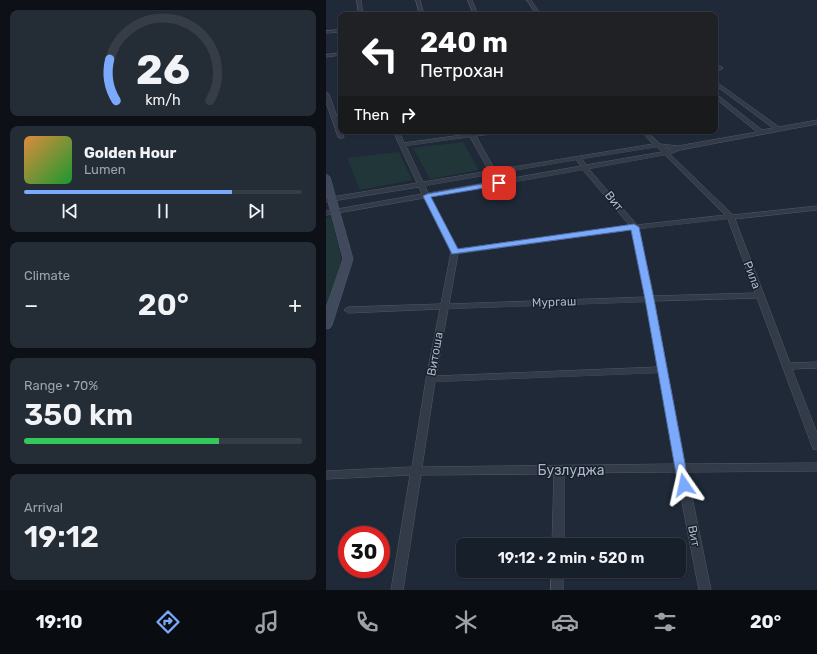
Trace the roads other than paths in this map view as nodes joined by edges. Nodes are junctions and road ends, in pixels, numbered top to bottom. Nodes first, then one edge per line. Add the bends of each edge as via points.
1 (359, 0) edge
2 (418, 0) edge
3 (470, 0) edge
4 (529, 0) edge
5 (360, 12) edge
6 (421, 12) edge
7 (475, 12) edge
8 (537, 12) edge
9 (338, 31) edge
10 (326, 32) edge
11 (338, 54) edge
12 (326, 56) edge
13 (718, 85) edge
14 (326, 94) edge
15 (718, 97) edge
16 (328, 106) edge
17 (817, 122) edge
18 (338, 130) edge
19 (779, 130) junction
20 (762, 133) junction
21 (340, 134) edge
22 (397, 134) edge
23 (465, 134) edge
24 (472, 134) edge
25 (647, 134) edge
26 (341, 137) dead end
27 (402, 145) junction
28 (657, 145) junction
29 (678, 148) junction
30 (667, 153) junction
31 (577, 158) junction
32 (586, 168) junction
33 (493, 172) junction
34 (326, 177) edge
35 (421, 185) junction
36 (427, 196) junction
37 (329, 200) edge
38 (817, 208) edge
39 (330, 213) edge
40 (730, 216) junction
41 (634, 227) junction
42 (455, 252) junction
43 (760, 295) junction
44 (650, 299) junction
45 (444, 306) junction
46 (348, 310) dead end
47 (326, 325) edge
48 (786, 366) junction
49 (817, 366) edge
50 (663, 370) junction
51 (431, 379) junction
52 (817, 446) edge
53 (817, 467) edge
54 (559, 470) junction
55 (680, 470) junction
56 (416, 471) junction
57 (326, 475) edge
58 (558, 538) edge
59 (557, 578) edge
60 (396, 590) edge
61 (557, 590) edge
62 (705, 590) edge

1 - 5 street
2 - 6 street
3 - 7 street
4 - 8 street
9 - 10 street
11 - 12 street
13 - 19 street
14 - 16 street
15 - 20 street
16 - 18 street
17 - 19 street
19 - 20 street
20 - 29 street
21 - 26 street
22 - 27 street
23 - 27 street
24 - 33 street
25 - 28 street, Рила
27 - 35 street
28 - 29 street
28 - 30 street, Рила
28 - 31 street
29 - 30 street
30 - 32 street
30 - 40 street, Рила
31 - 32 street, Вит
31 - 33 street
32 - 36 street
32 - 41 street, Вит
33 - 35 street
34 - 37 street
35 - 36 street
35 - 37 street
36 - 39 street
36 - 42 street
37 - 39 street
38 - 40 street
39 - 47 street via 348,258
40 - 41 street
40 - 43 street, Рила
41 - 42 street
41 - 44 street, Вит
42 - 45 street, Витоша
43 - 44 street, Мургаш
43 - 48 street, Рила
44 - 45 street, Мургаш
44 - 50 street, Вит
45 - 46 street, Мургаш
45 - 51 street, Витоша
48 - 49 street
48 - 52 street, Рила
50 - 51 street
50 - 55 street, Вит
51 - 56 street, Витоша
53 - 55 street, Бузлуджа
54 - 55 street, Бузлуджа
54 - 56 street, Бузлуджа
54 - 58 street
55 - 62 street, Вит
56 - 57 street, Бузлуджа
56 - 60 street, Витоша
59 - 61 street

